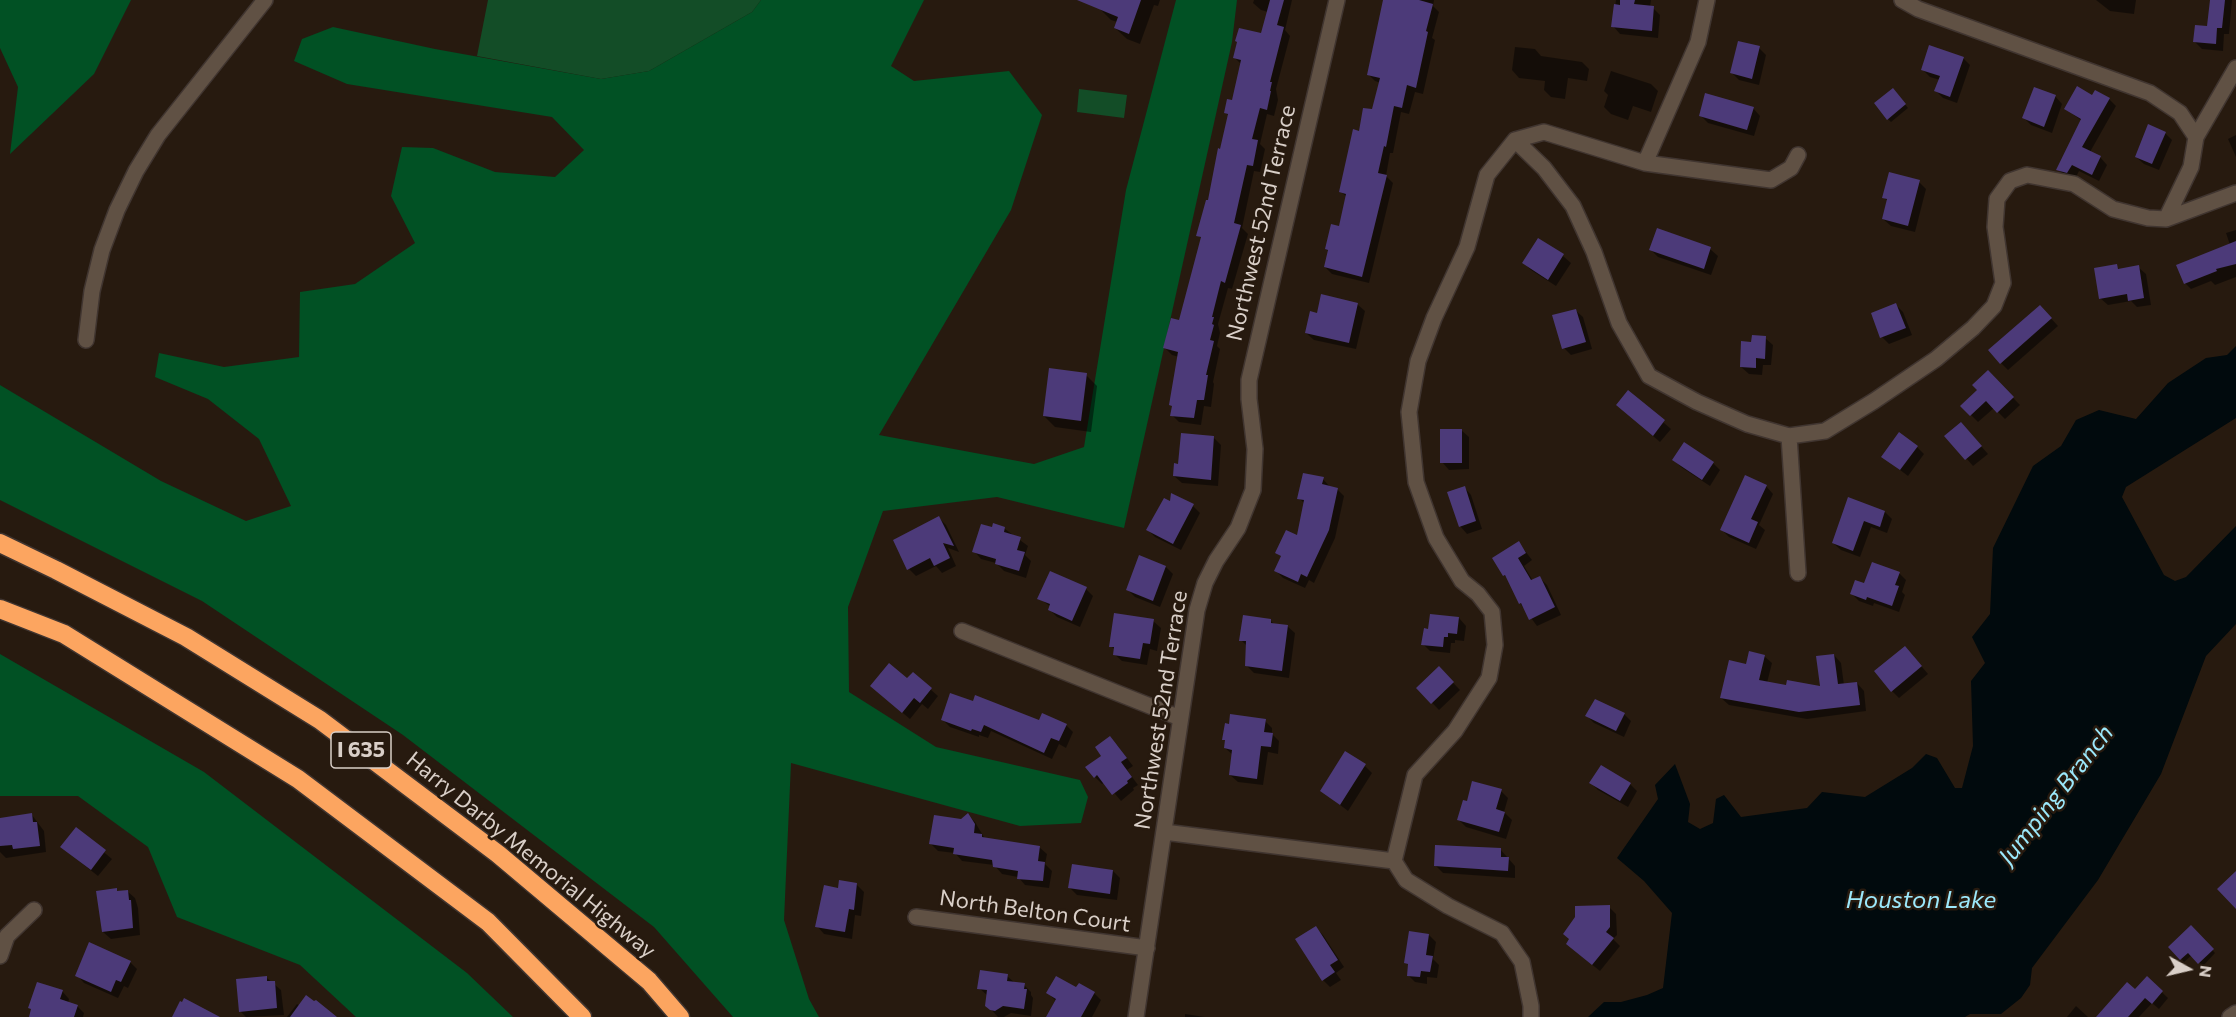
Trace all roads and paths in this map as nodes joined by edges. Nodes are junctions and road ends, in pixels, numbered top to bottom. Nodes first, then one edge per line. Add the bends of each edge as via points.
1 (265, 0) edge
2 (1336, 0) edge
3 (1707, 0) edge
4 (1902, 0) edge
5 (2236, 68) edge
6 (2196, 137) junction
7 (1515, 140) junction
8 (1798, 155) dead end
9 (1645, 163) junction
10 (2236, 193) edge
11 (2166, 219) junction
12 (86, 340) dead end
13 (1789, 436) junction
14 (0, 543) edge
15 (1798, 573) dead end
16 (0, 609) edge
17 (962, 632) dead end
18 (1180, 718) junction
19 (1164, 832) junction
20 (1394, 861) junction
21 (34, 910) dead end
22 (916, 917) dead end
23 (1147, 948) junction
24 (0, 956) edge
25 (2236, 1013) edge
26 (582, 1017) edge
27 (680, 1017) edge
28 (1136, 1017) edge
29 (1531, 1017) edge
30 (2230, 1017) edge

1 - 12 street via 158,135 136,171 102,250
2 - 18 street, Northwest 52nd Terrace via 1249,380 1255,449 1253,490 1238,528 1205,583
3 - 9 street via 1698,42
4 - 6 street via 2150,93 2180,113
5 - 6 street
6 - 11 street via 2191,167
7 - 9 street via 1544,132
7 - 13 street via 1544,168 1573,206 1619,323 1649,376 1747,424
7 - 20 street via 1487,175 1467,247 1418,361 1409,412 1416,482 1436,538 1462,581 1492,612 1495,645 1489,678 1455,730 1415,775
8 - 9 street via 1791,168 1771,180
10 - 11 street
11 - 13 street via 2113,209 2074,184 2026,175 2010,182 1997,199 1995,227 2003,283 1994,306 1936,359 1874,401 1825,431
13 - 15 street
14 - 27 highway, Harry Darby Memorial Highway / I 635 via 186,637 320,720 498,854 649,981
16 - 26 highway, I 635 via 64,634 298,779 488,922
17 - 18 street
18 - 19 street, Northwest 52nd Terrace
19 - 20 street
19 - 23 street, Northwest 52nd Terrace
20 - 29 street via 1406,880 1502,933 1522,962
21 - 24 street via 7,936
22 - 23 street, North Belton Court
23 - 28 street, Northwest 52nd Terrace
25 - 30 street

